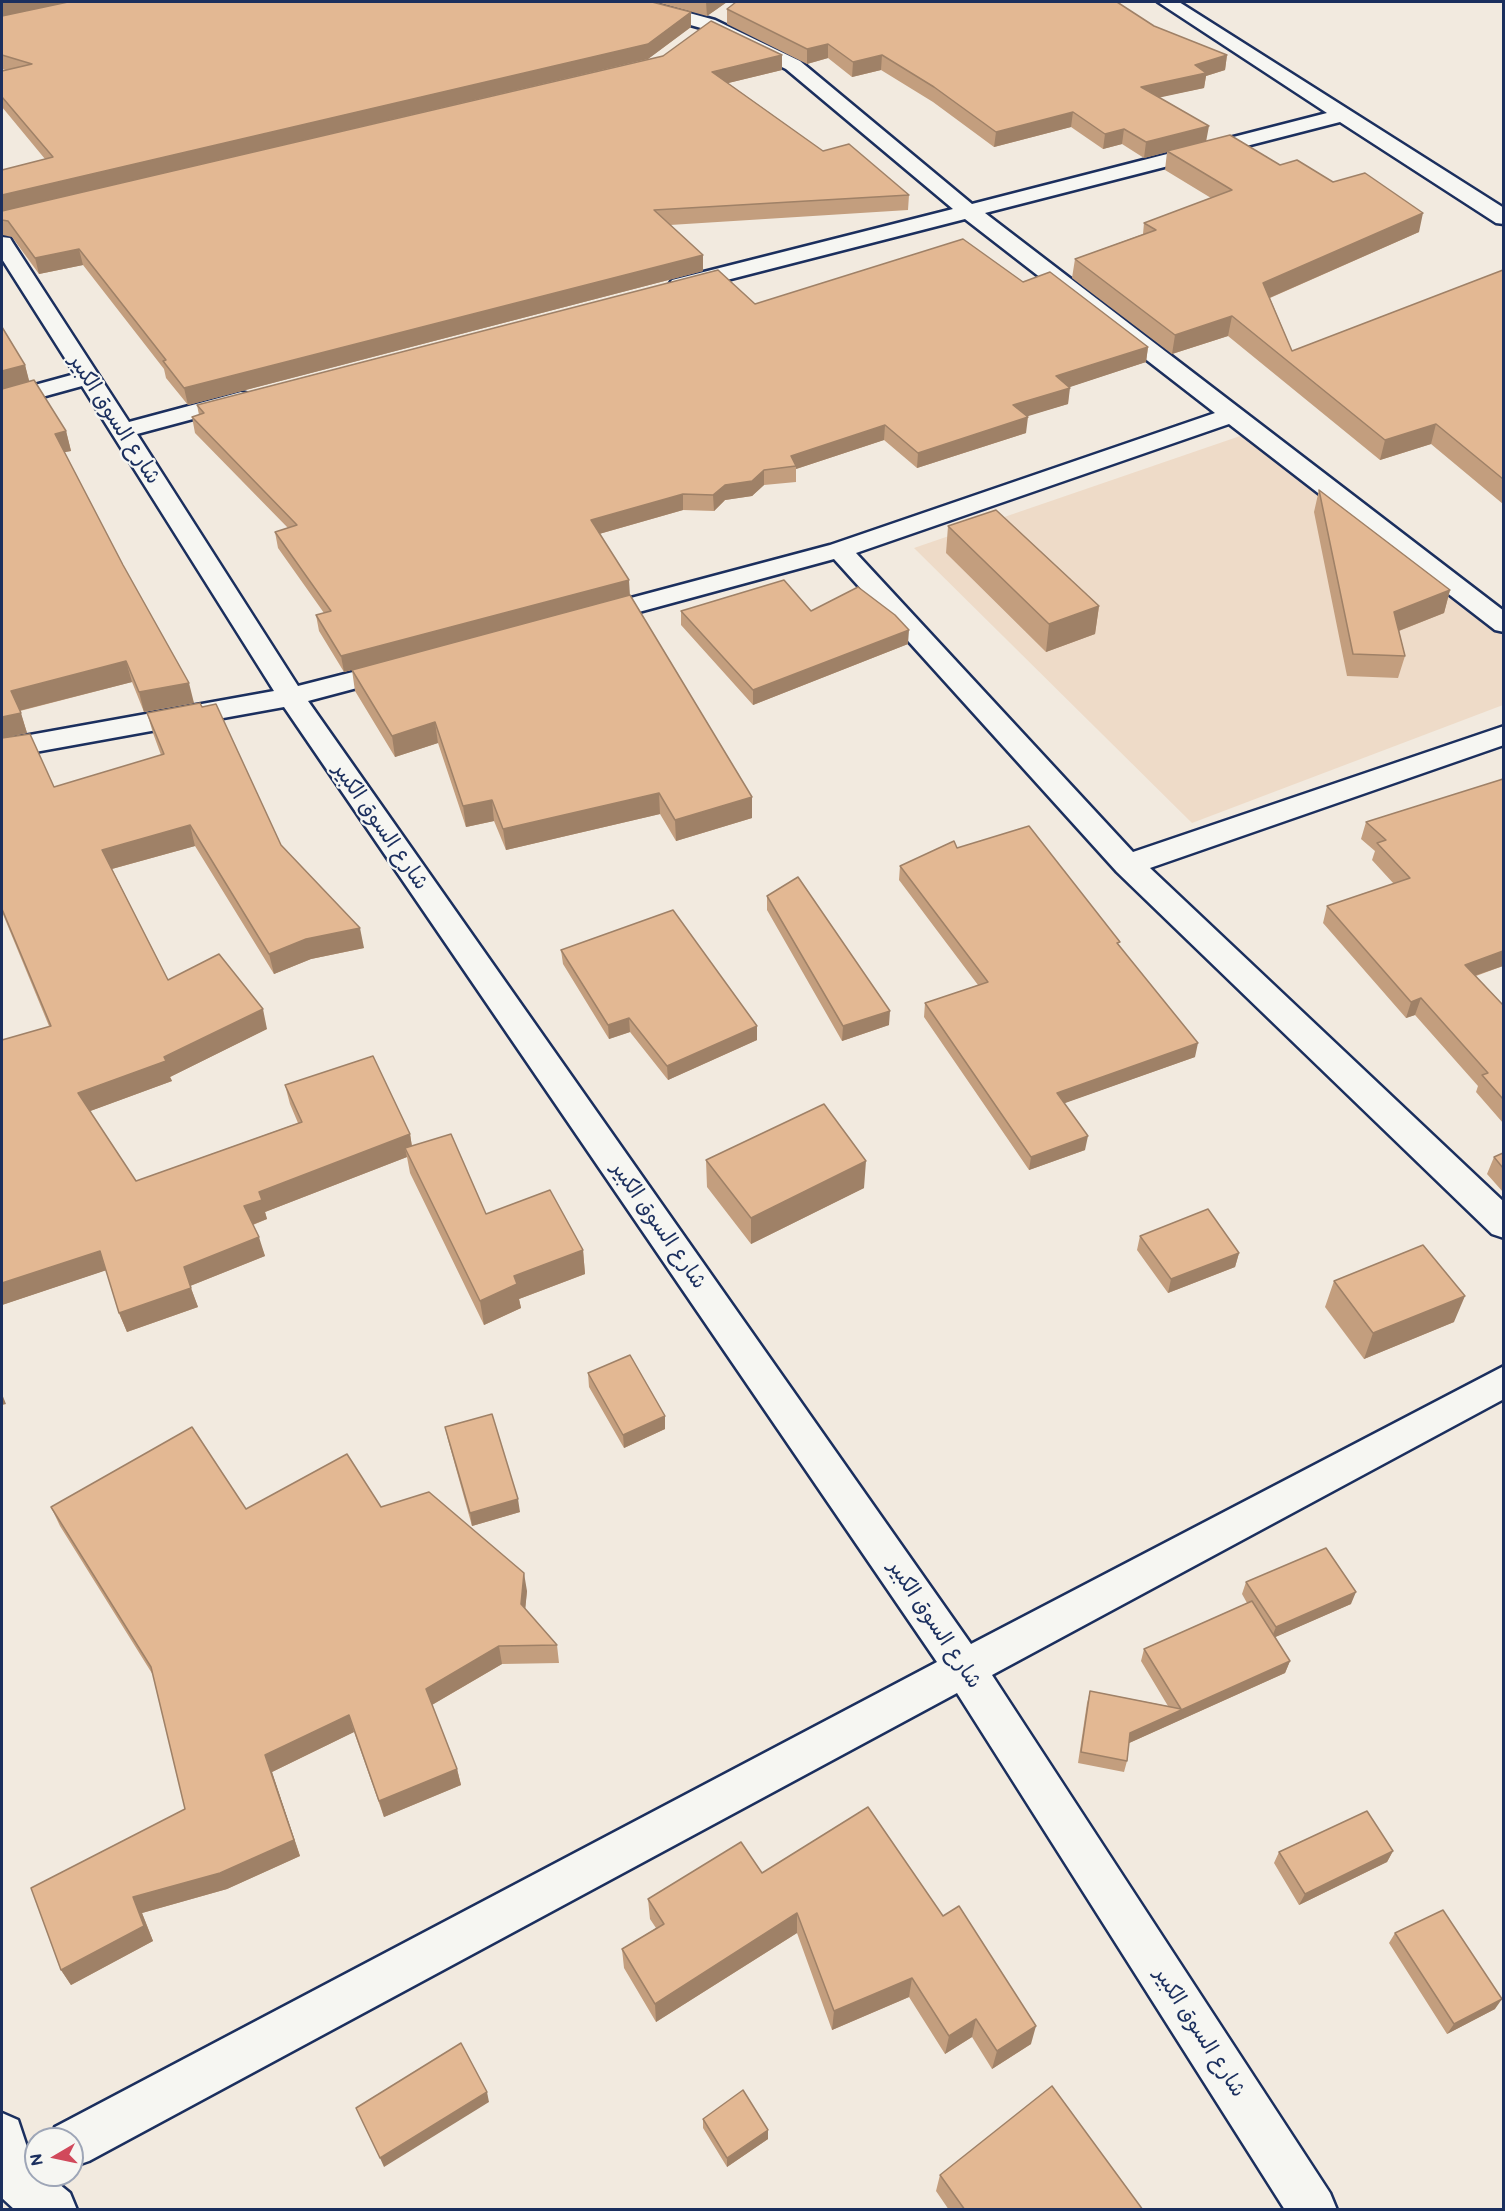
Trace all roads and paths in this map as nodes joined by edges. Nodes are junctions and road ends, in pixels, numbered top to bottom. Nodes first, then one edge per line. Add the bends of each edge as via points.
1 (631, 2) edge
2 (1167, 2) edge
3 (1344, 115) junction
4 (968, 211) junction
5 (1503, 218) edge
6 (2, 243) edge
7 (655, 292) edge
8 (86, 378) junction
9 (261, 394) edge
10 (2, 400) edge
11 (1234, 414) junction
12 (121, 430) junction
13 (839, 550) junction
14 (564, 624) edge
15 (1503, 624) edge
16 (416, 664) edge
17 (291, 697) junction
18 (1503, 735) edge
19 (2, 749) edge
20 (1128, 865) junction
21 (1503, 1224) edge
22 (1503, 1381) edge
23 (965, 1669) junction
24 (84, 2138) edge
25 (13, 2164) edge
26 (53, 2210) edge
27 (1313, 2210) edge

1 - 4 street via 708,25 793,65
2 - 3 street
3 - 4 street
3 - 5 street
4 - 7 street
4 - 11 street
6 - 8 street, شارع السوق الكبير
8 - 10 street
8 - 12 street, شارع السوق الكبير
9 - 12 street
11 - 13 street
11 - 15 street
12 - 17 street, شارع السوق الكبير
13 - 14 street
13 - 20 street
16 - 17 street
17 - 19 street
17 - 23 street, شارع السوق الكبير
18 - 20 street
20 - 21 street
22 - 23 street
23 - 24 street
23 - 27 street, شارع السوق الكبير
25 - 26 street

